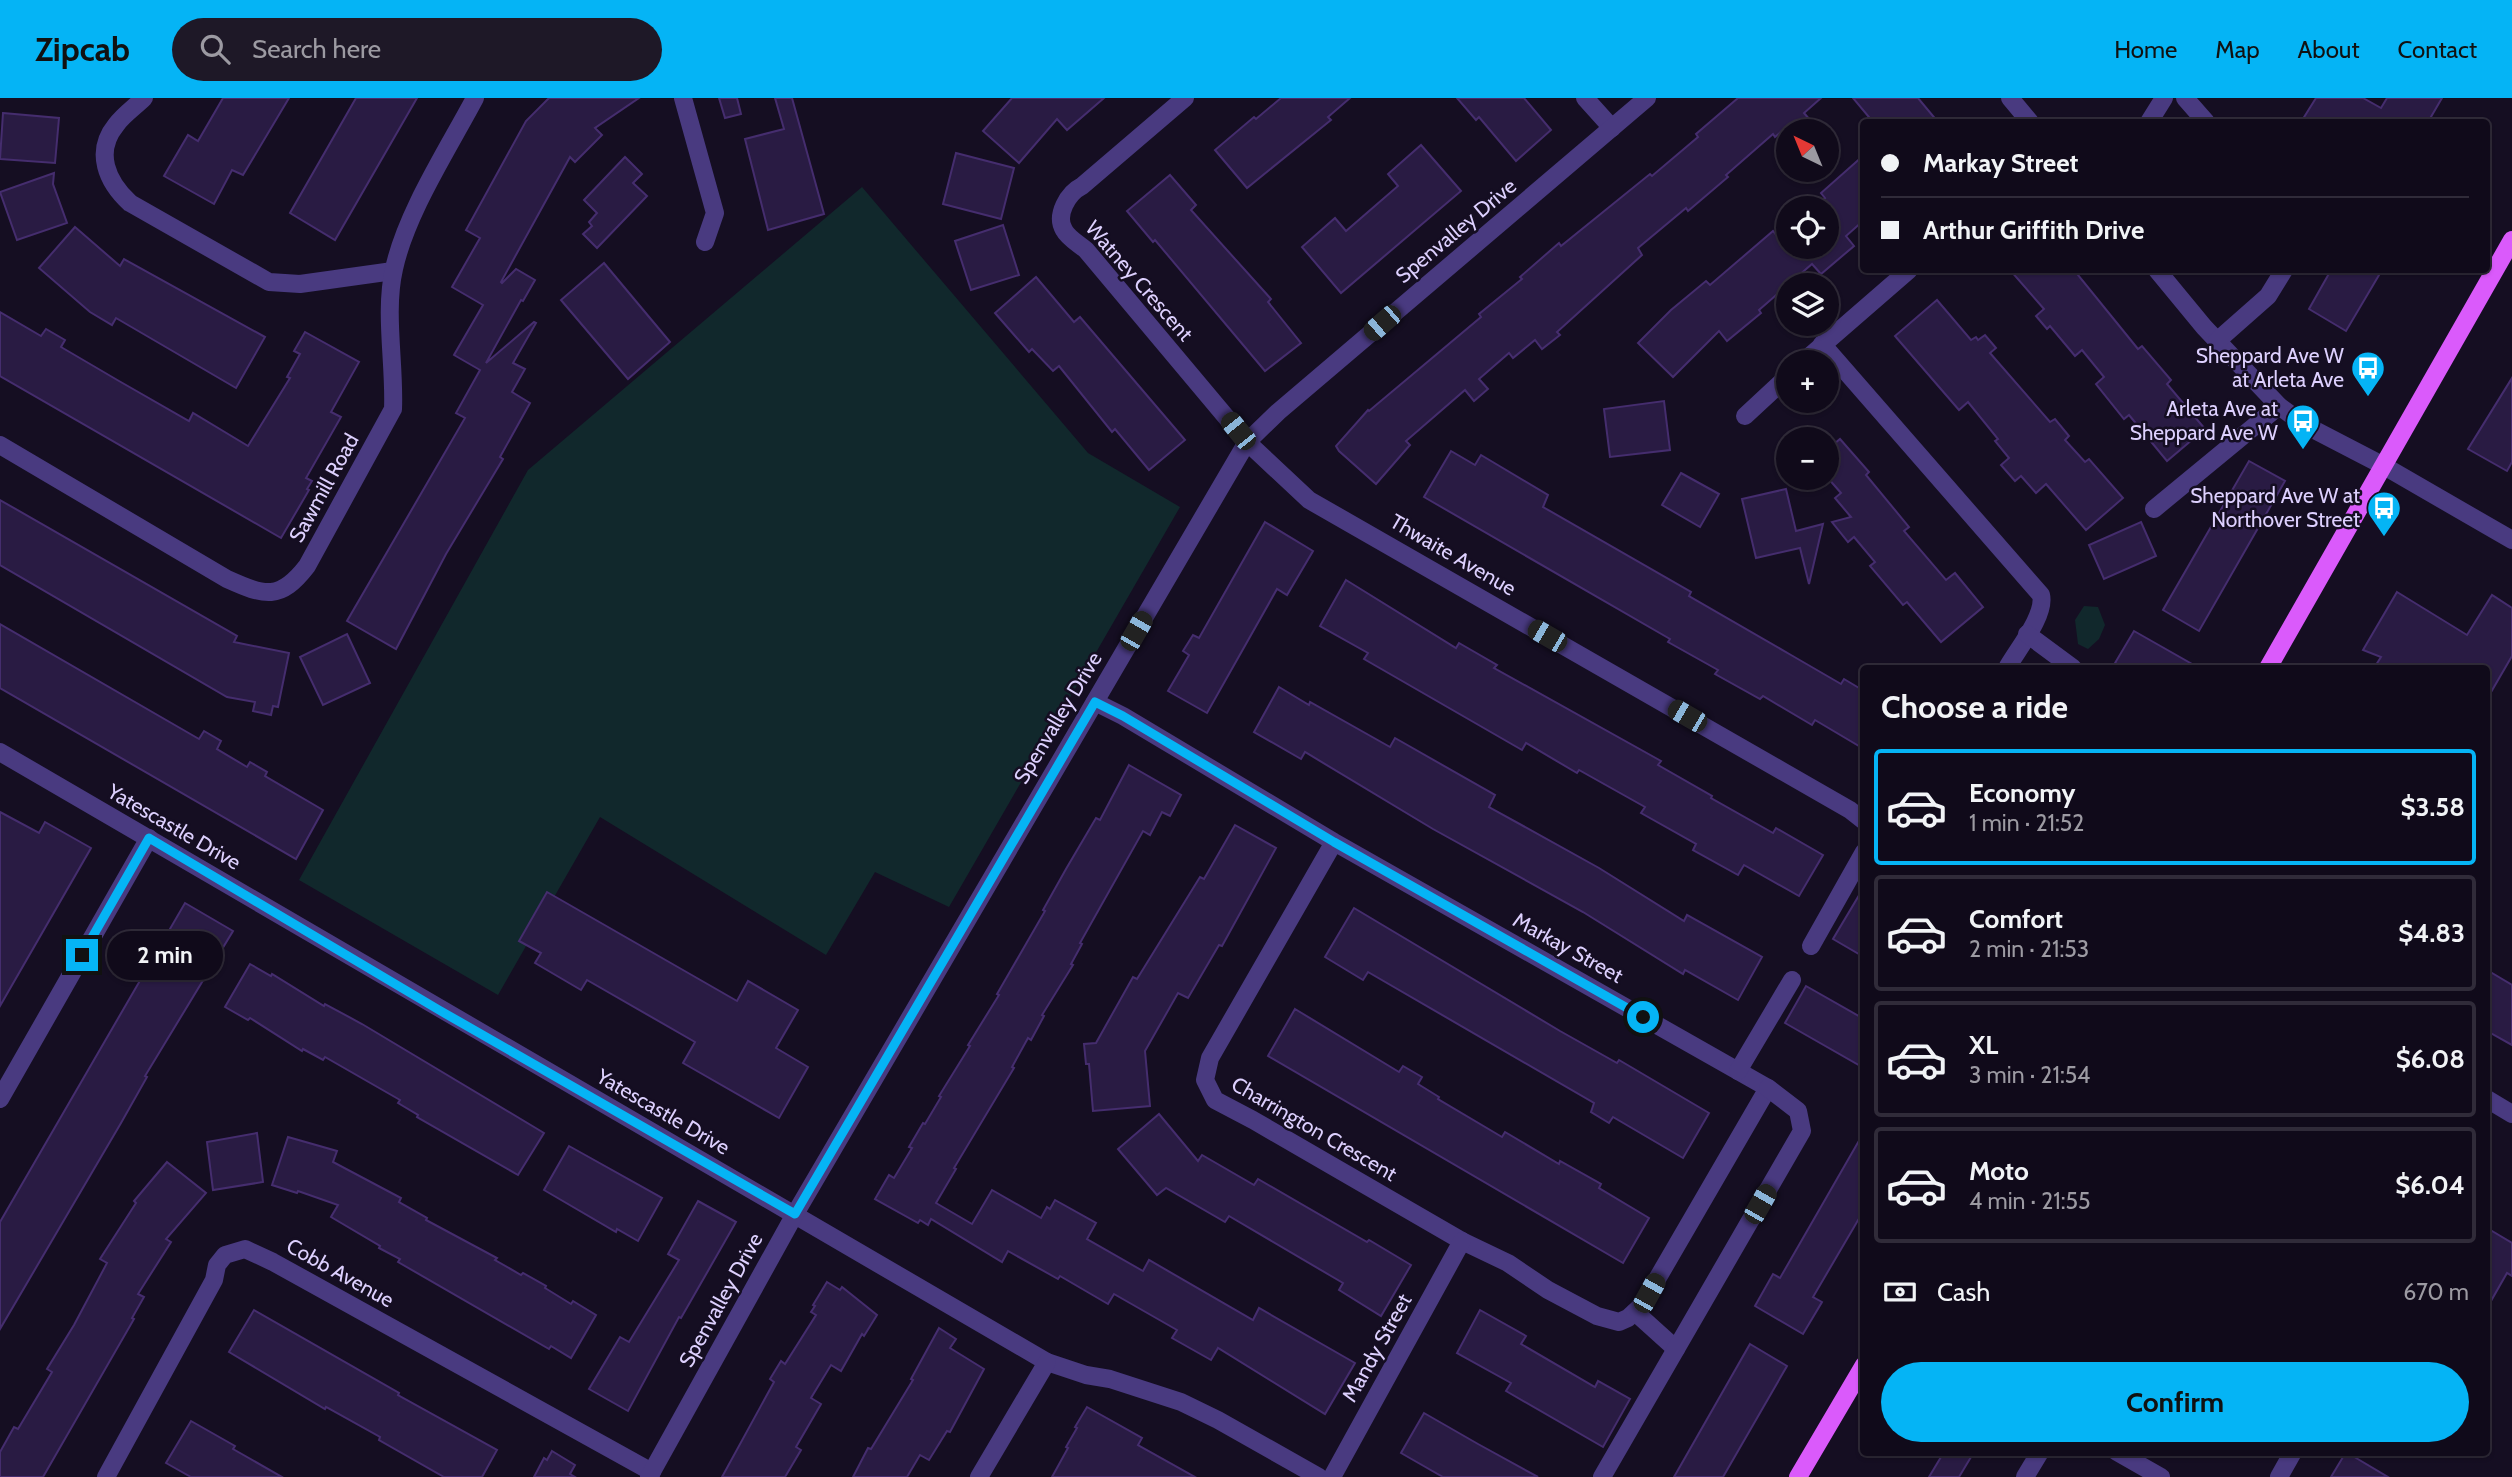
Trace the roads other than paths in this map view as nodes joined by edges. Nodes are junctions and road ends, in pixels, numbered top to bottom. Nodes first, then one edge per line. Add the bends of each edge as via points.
1 (144, 98) edge
2 (475, 98) edge
3 (683, 98) edge
4 (1185, 98) edge
5 (1585, 98) edge
6 (1647, 98) edge
7 (2010, 98) edge
8 (2164, 98) edge
9 (2185, 98) edge
10 (2028, 119) edge
11 (2152, 119) edge
12 (2203, 119) edge
13 (1612, 128) junction
14 (2512, 240) edge
15 (705, 242) dead end
16 (393, 271) junction
17 (1905, 273) edge
18 (2160, 273) edge
19 (2282, 273) edge
20 (2217, 341) junction
21 (1822, 344) junction
22 (1816, 350) edge
23 (1776, 387) edge
24 (2280, 406) junction
25 (1745, 416) dead end
26 (1247, 442) junction
27 (0, 445) edge
28 (2384, 466) junction
29 (2154, 509) dead end
30 (2512, 540) edge
31 (2027, 634) junction
32 (2009, 665) edge
33 (2069, 665) edge
34 (2270, 665) edge
35 (1095, 702) junction
36 (0, 752) edge
37 (1860, 818) edge
38 (149, 838) junction
39 (1334, 842) junction
40 (1860, 859) edge
41 (1811, 946) dead end
42 (1791, 980) dead end
43 (1738, 1070) junction
44 (1768, 1088) junction
45 (0, 1099) edge
46 (2490, 1105) edge
47 (2512, 1114) edge
48 (795, 1214) junction
49 (1462, 1241) junction
50 (1635, 1312) junction
51 (1676, 1349) junction
52 (1047, 1362) junction
53 (1860, 1372) edge
54 (2037, 1456) edge
55 (2124, 1456) edge
56 (2291, 1456) edge
57 (650, 1475) edge
58 (106, 1477) edge
59 (979, 1477) edge
60 (1319, 1477) edge
61 (1332, 1477) edge
62 (1602, 1477) edge
63 (1798, 1477) edge
64 (2025, 1477) edge
65 (2161, 1477) edge
66 (2279, 1477) edge

1 - 16 street via 115,126 105,150 109,178 130,202 269,282 300,284
2 - 16 street, Sawmill Road via 404,232
3 - 15 street via 715,213
4 - 26 street, Watney Crescent via 1074,190 1061,218 1063,229 1086,250
5 - 13 street
6 - 13 street, Spenvalley Drive
7 - 10 street
8 - 11 street
9 - 12 street
13 - 26 street, Spenvalley Drive
14 - 28 main road
16 - 27 street, Sawmill Road via 393,409 307,566 277,593 249,589 227,579
17 - 21 street
18 - 20 street
19 - 20 street via 2269,296
20 - 24 street
21 - 22 street
21 - 31 street via 2036,588 2042,609
23 - 25 street
24 - 28 street via 2305,425
24 - 29 street
26 - 35 street, Spenvalley Drive
26 - 37 street, Thwaite Avenue via 1309,499
28 - 30 street
28 - 34 main road
31 - 32 street
31 - 33 street
35 - 39 street, Markay Street
35 - 48 street, Spenvalley Drive
36 - 38 street, Yatescastle Drive
38 - 45 street
38 - 48 street, Yatescastle Drive
39 - 43 street, Markay Street
39 - 49 street, Charrington Crescent via 1223,1034 1205,1080 1215,1100
40 - 41 street
42 - 43 street
43 - 44 street, Markay Street
44 - 50 street
44 - 51 street, Markay Street via 1798,1111 1802,1131
46 - 47 street
48 - 52 street, Yatescastle Drive
48 - 57 street, Spenvalley Drive
49 - 50 street via 1597,1316 1619,1322
49 - 61 street, Mandy Street
50 - 51 street
51 - 62 street, Markay Street
52 - 59 street
52 - 60 street, Yatescastle Drive via 1181,1402
53 - 63 main road
54 - 64 street
55 - 65 street
56 - 66 street
57 - 58 street, Cobb Avenue via 245,1249 225,1255 218,1265

